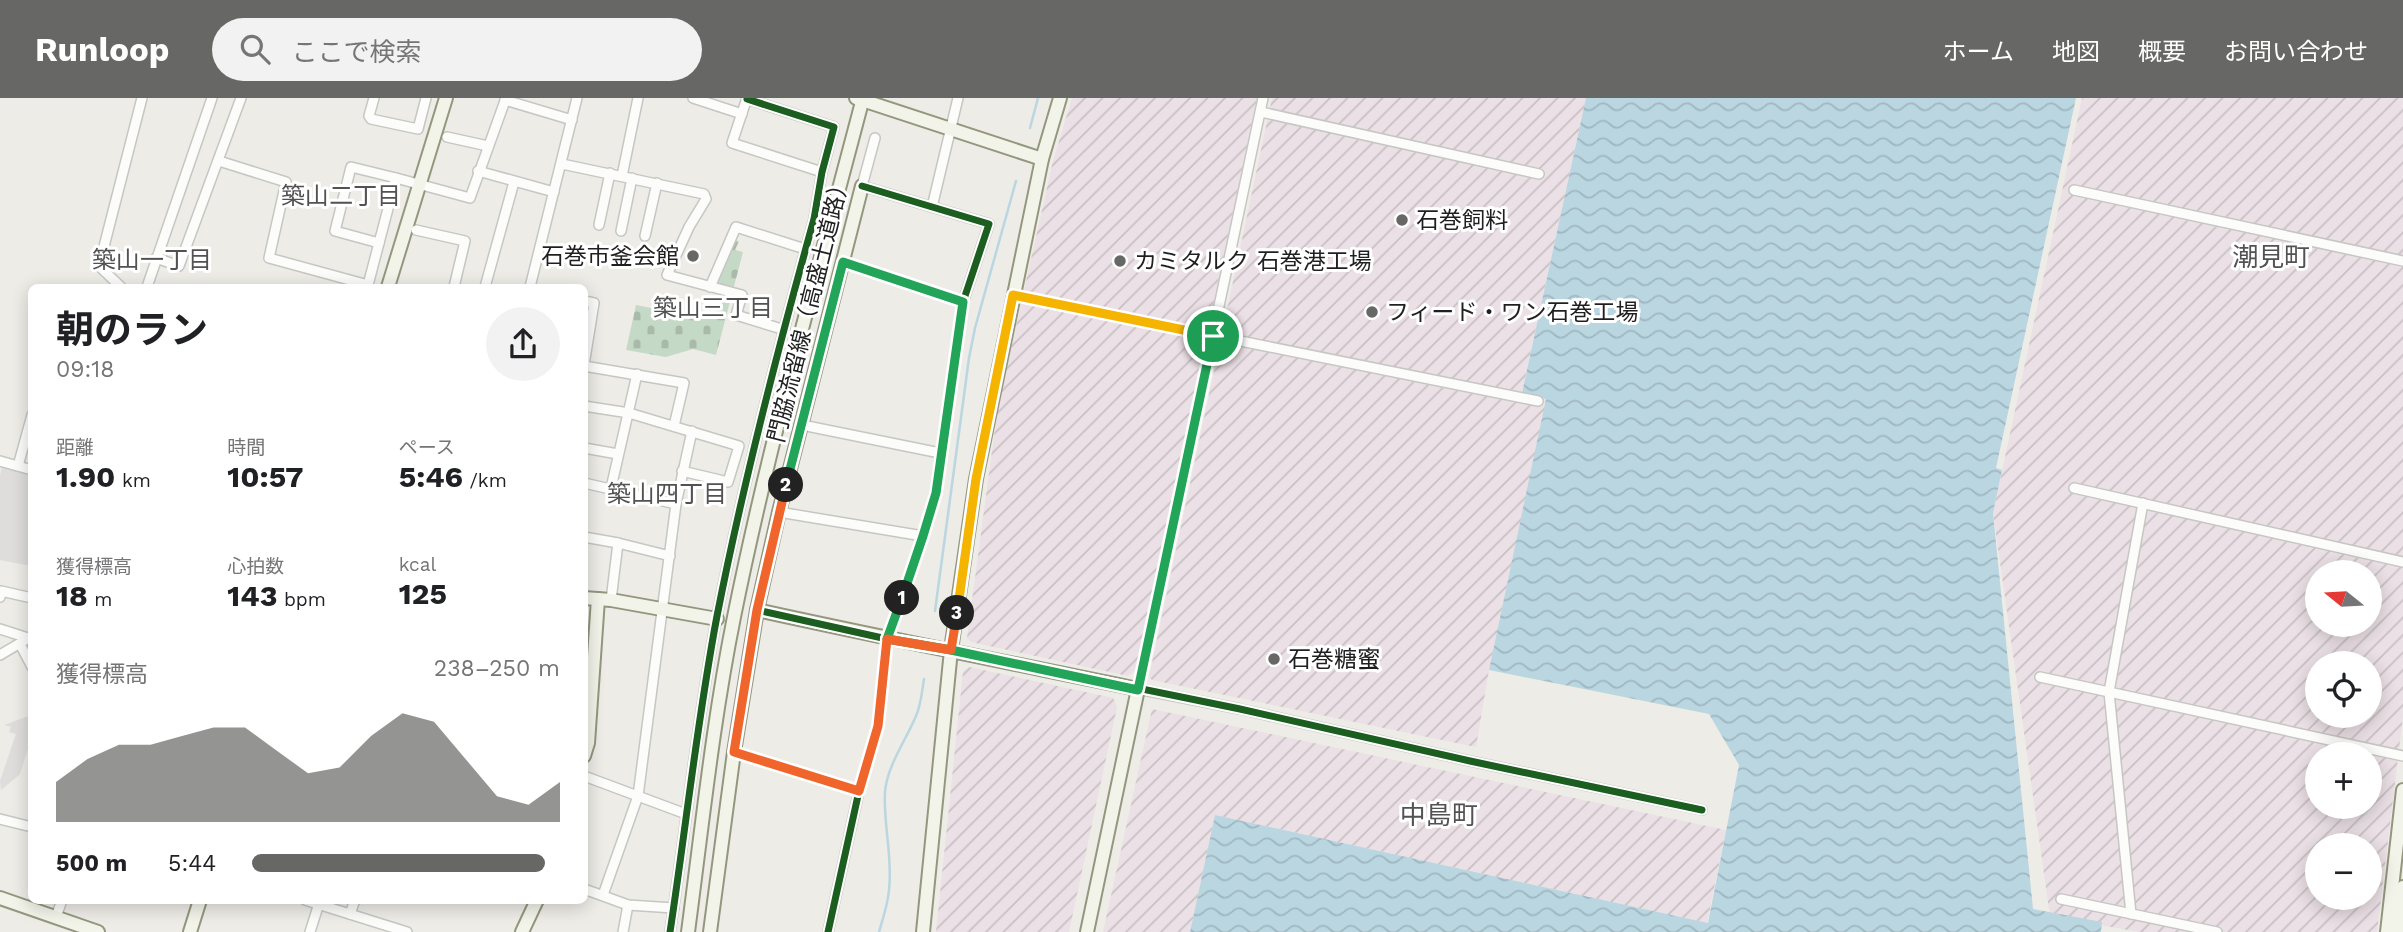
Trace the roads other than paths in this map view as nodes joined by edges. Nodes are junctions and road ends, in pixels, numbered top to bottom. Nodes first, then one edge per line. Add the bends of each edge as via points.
1 (142, 98) edge
2 (212, 98) edge
3 (241, 98) edge
4 (374, 98) edge
5 (426, 98) edge
6 (446, 98) edge
7 (577, 98) edge
8 (638, 98) edge
9 (694, 98) edge
10 (958, 98) edge
11 (1060, 98) edge
12 (1264, 98) edge
13 (506, 99) edge
14 (747, 99) edge
15 (860, 99) edge
16 (1261, 112) junction
17 (742, 114) junction
18 (572, 120) junction
19 (950, 129) junction
20 (447, 137) dead end
21 (875, 138) dead end
22 (488, 146) junction
23 (1042, 159) junction
24 (219, 160) junction
25 (562, 164) junction
26 (478, 171) junction
27 (821, 172) junction
28 (610, 173) junction
29 (1539, 174) dead end
30 (627, 177) junction
31 (396, 178) junction
32 (514, 182) junction
33 (657, 183) junction
34 (419, 184) junction
35 (862, 186) junction
36 (2074, 190) dead end
37 (554, 192) junction
38 (932, 206) junction
39 (600, 225) dead end
40 (416, 230) dead end
41 (621, 231) dead end
42 (645, 236) dead end
43 (379, 243) junction
44 (805, 249) junction
45 (156, 258) junction
46 (2403, 261) edge
47 (843, 262) junction
48 (118, 284) edge
49 (148, 284) edge
50 (364, 284) edge
51 (368, 284) edge
52 (389, 284) edge
53 (455, 284) edge
54 (486, 284) edge
55 (531, 284) edge
56 (710, 287) junction
57 (1013, 295) junction
58 (588, 302) edge
59 (963, 302) junction
60 (785, 330) junction
61 (1213, 336) junction
62 (588, 341) edge
63 (588, 367) edge
64 (637, 374) junction
65 (1538, 401) dead end
66 (588, 407) edge
67 (629, 413) junction
68 (802, 425) junction
69 (674, 426) junction
70 (28, 430) edge
71 (692, 431) junction
72 (588, 449) edge
73 (940, 453) junction
74 (618, 454) junction
75 (0, 461) edge
76 (18, 466) junction
77 (28, 469) edge
78 (682, 471) junction
79 (588, 484) edge
80 (611, 488) junction
81 (2074, 488) dead end
82 (2143, 503) junction
83 (676, 504) junction
84 (779, 512) junction
85 (923, 536) junction
86 (588, 538) edge
87 (618, 543) junction
88 (670, 556) junction
89 (2403, 562) edge
90 (0, 597) edge
91 (28, 597) edge
92 (598, 599) edge
93 (663, 608) junction
94 (757, 610) junction
95 (717, 619) junction
96 (0, 629) edge
97 (887, 639) junction
98 (26, 640) edge
99 (951, 650) junction
100 (0, 654) edge
101 (2040, 677) dead end
102 (1138, 690) junction
103 (2109, 692) junction
104 (588, 714) edge
105 (734, 752) junction
106 (2403, 756) edge
107 (588, 777) edge
108 (2403, 790) edge
109 (859, 791) junction
110 (638, 796) junction
111 (1702, 810) dead end
112 (686, 814) junction
113 (0, 819) edge
114 (28, 826) edge
115 (2403, 887) edge
116 (588, 890) edge
117 (603, 895) junction
118 (0, 898) edge
119 (2061, 899) dead end
120 (61, 904) edge
121 (199, 904) edge
122 (319, 904) edge
123 (325, 904) edge
124 (354, 904) edge
125 (535, 904) edge
126 (628, 905) junction
127 (674, 908) junction
128 (350, 914) junction
129 (2131, 914) junction
130 (56, 917) junction
131 (525, 931) edge
132 (98, 932) edge
133 (190, 932) edge
134 (310, 932) edge
135 (407, 932) edge
136 (623, 932) edge
137 (670, 932) edge
138 (688, 932) edge
139 (710, 932) edge
140 (828, 932) edge
141 (923, 932) edge
142 (1087, 932) edge
143 (2217, 932) edge
144 (2387, 932) edge
145 (2398, 932) edge

1 - 48 street via 99,266
2 - 45 street
3 - 24 street
4 - 5 street via 371,118 418,130
6 - 34 street
7 - 18 street
8 - 30 street
9 - 17 street
10 - 19 street
11 - 23 street
12 - 16 street
13 - 18 street
13 - 22 street
14 - 17 street
14 - 27 street via 834,127
15 - 19 street
15 - 138 street, 門脇流留線（高盛土道路） via 734,619
16 - 29 street
16 - 61 street
17 - 27 street via 732,143
18 - 25 street
19 - 23 street
19 - 38 street
20 - 22 street
21 - 35 street
22 - 26 street
23 - 57 street
24 - 45 street via 179,266
24 - 50 street via 286,182 269,258
25 - 28 street
25 - 37 street
26 - 32 street
26 - 34 street via 470,198
27 - 44 street
28 - 30 street
28 - 39 street
30 - 33 street
30 - 41 street
31 - 34 street
31 - 43 street
31 - 43 street via 351,167 335,231
32 - 37 street
32 - 54 street
33 - 42 street
33 - 56 street via 704,194 706,199 667,275
34 - 52 street
35 - 38 street
35 - 47 street
36 - 46 street
37 - 55 street
38 - 59 street via 989,224
40 - 53 street via 465,241
43 - 51 street
44 - 56 street via 736,228
44 - 60 street
45 - 49 street
47 - 59 street
47 - 68 street
56 - 60 street via 742,295 736,315
57 - 61 street
57 - 99 street via 976,479
58 - 62 street via 594,303
59 - 73 street
60 - 95 street
61 - 65 street
61 - 102 street
63 - 64 street
64 - 67 street
64 - 69 street via 684,383
66 - 67 street
67 - 69 street
67 - 74 street
68 - 73 street
68 - 84 street
69 - 71 street
70 - 76 street
71 - 78 street
71 - 78 street via 739,446 728,482
72 - 74 street
73 - 85 street via 936,493
74 - 80 street
75 - 76 street
76 - 77 street
78 - 83 street
79 - 80 street
80 - 83 street
81 - 82 street
82 - 89 street
82 - 103 street
83 - 88 street
84 - 85 street
84 - 94 street
85 - 97 street
86 - 87 street
87 - 88 street
87 - 92 street
88 - 93 street
90 - 91 street via 1,591
92 - 93 street
92 - 104 street
93 - 95 street
93 - 110 street
94 - 97 street
94 - 105 street
95 - 112 street
96 - 98 street
97 - 99 street
97 - 109 street via 878,726
98 - 100 street
99 - 102 street
99 - 141 street
101 - 103 street
102 - 111 street
102 - 142 street
103 - 106 street
103 - 129 street
105 - 109 street
105 - 139 street
107 - 110 street
108 - 144 street
109 - 140 street
110 - 112 street
110 - 117 street
112 - 127 street
113 - 114 street
115 - 145 street
116 - 117 street
117 - 126 street
118 - 130 street
119 - 129 street
120 - 130 street
121 - 133 street
122 - 134 street
123 - 128 street
124 - 128 street
125 - 131 street
126 - 127 street
126 - 136 street
127 - 137 street
128 - 135 street
129 - 143 street
130 - 132 street

